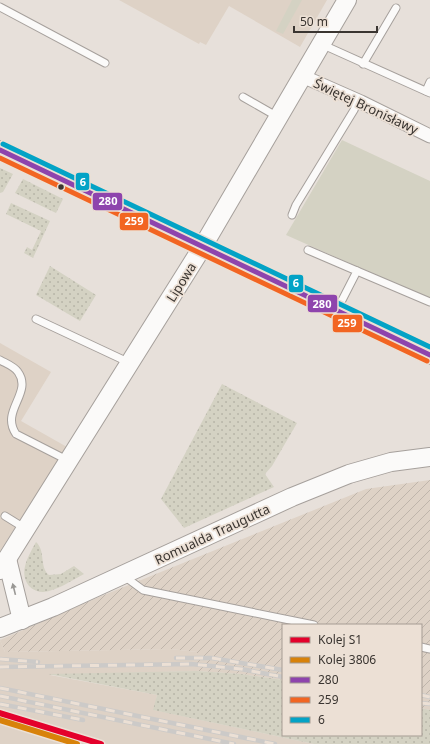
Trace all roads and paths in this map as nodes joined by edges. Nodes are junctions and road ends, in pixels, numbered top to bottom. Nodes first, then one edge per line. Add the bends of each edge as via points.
1 (347, 0) edge
2 (0, 7) edge
3 (396, 8) dead end
4 (321, 44) junction
5 (105, 63) dead end
6 (363, 64) junction
7 (302, 76) junction
8 (430, 82) edge
9 (428, 92) edge
10 (243, 97) dead end
11 (358, 100) junction
12 (278, 117) junction
13 (430, 136) edge
14 (0, 150) edge
15 (292, 215) dead end
16 (203, 246) junction
17 (308, 250) dead end
18 (357, 271) junction
19 (430, 302) edge
20 (337, 310) junction
21 (36, 319) dead end
22 (430, 355) edge
23 (0, 360) edge
24 (130, 363) junction
25 (430, 457) edge
26 (69, 461) junction
27 (4, 516) dead end
28 (26, 529) junction
29 (4, 564) edge
30 (123, 575) junction
31 (22, 620) junction
32 (309, 624) edge
33 (0, 628) edge

1 - 4 street, Lipowa
2 - 5 lane
3 - 6 lane
4 - 6 lane
4 - 7 street, Lipowa
6 - 9 lane
7 - 11 street, Świętej Bronisławy
7 - 12 street, Lipowa
8 - 9 lane
10 - 12 lane
11 - 13 street, Świętej Bronisławy
11 - 15 lane
12 - 16 street, Lipowa
14 - 16 street
16 - 20 street
16 - 24 street, Lipowa
17 - 18 lane
18 - 19 lane
18 - 20 lane
20 - 22 street
21 - 24 lane
23 - 26 lane via 17,370 21,378 21,388 9,414 11,429
24 - 26 street, Lipowa
25 - 30 street, Romualda Traugutta via 391,462 349,474
26 - 28 street, Lipowa
27 - 28 lane
28 - 29 street, Lipowa
31 -> 29 street, Lipowa
30 - 31 street, Romualda Traugutta
30 - 32 lane via 143,590
31 - 33 street, Romualda Traugutta

